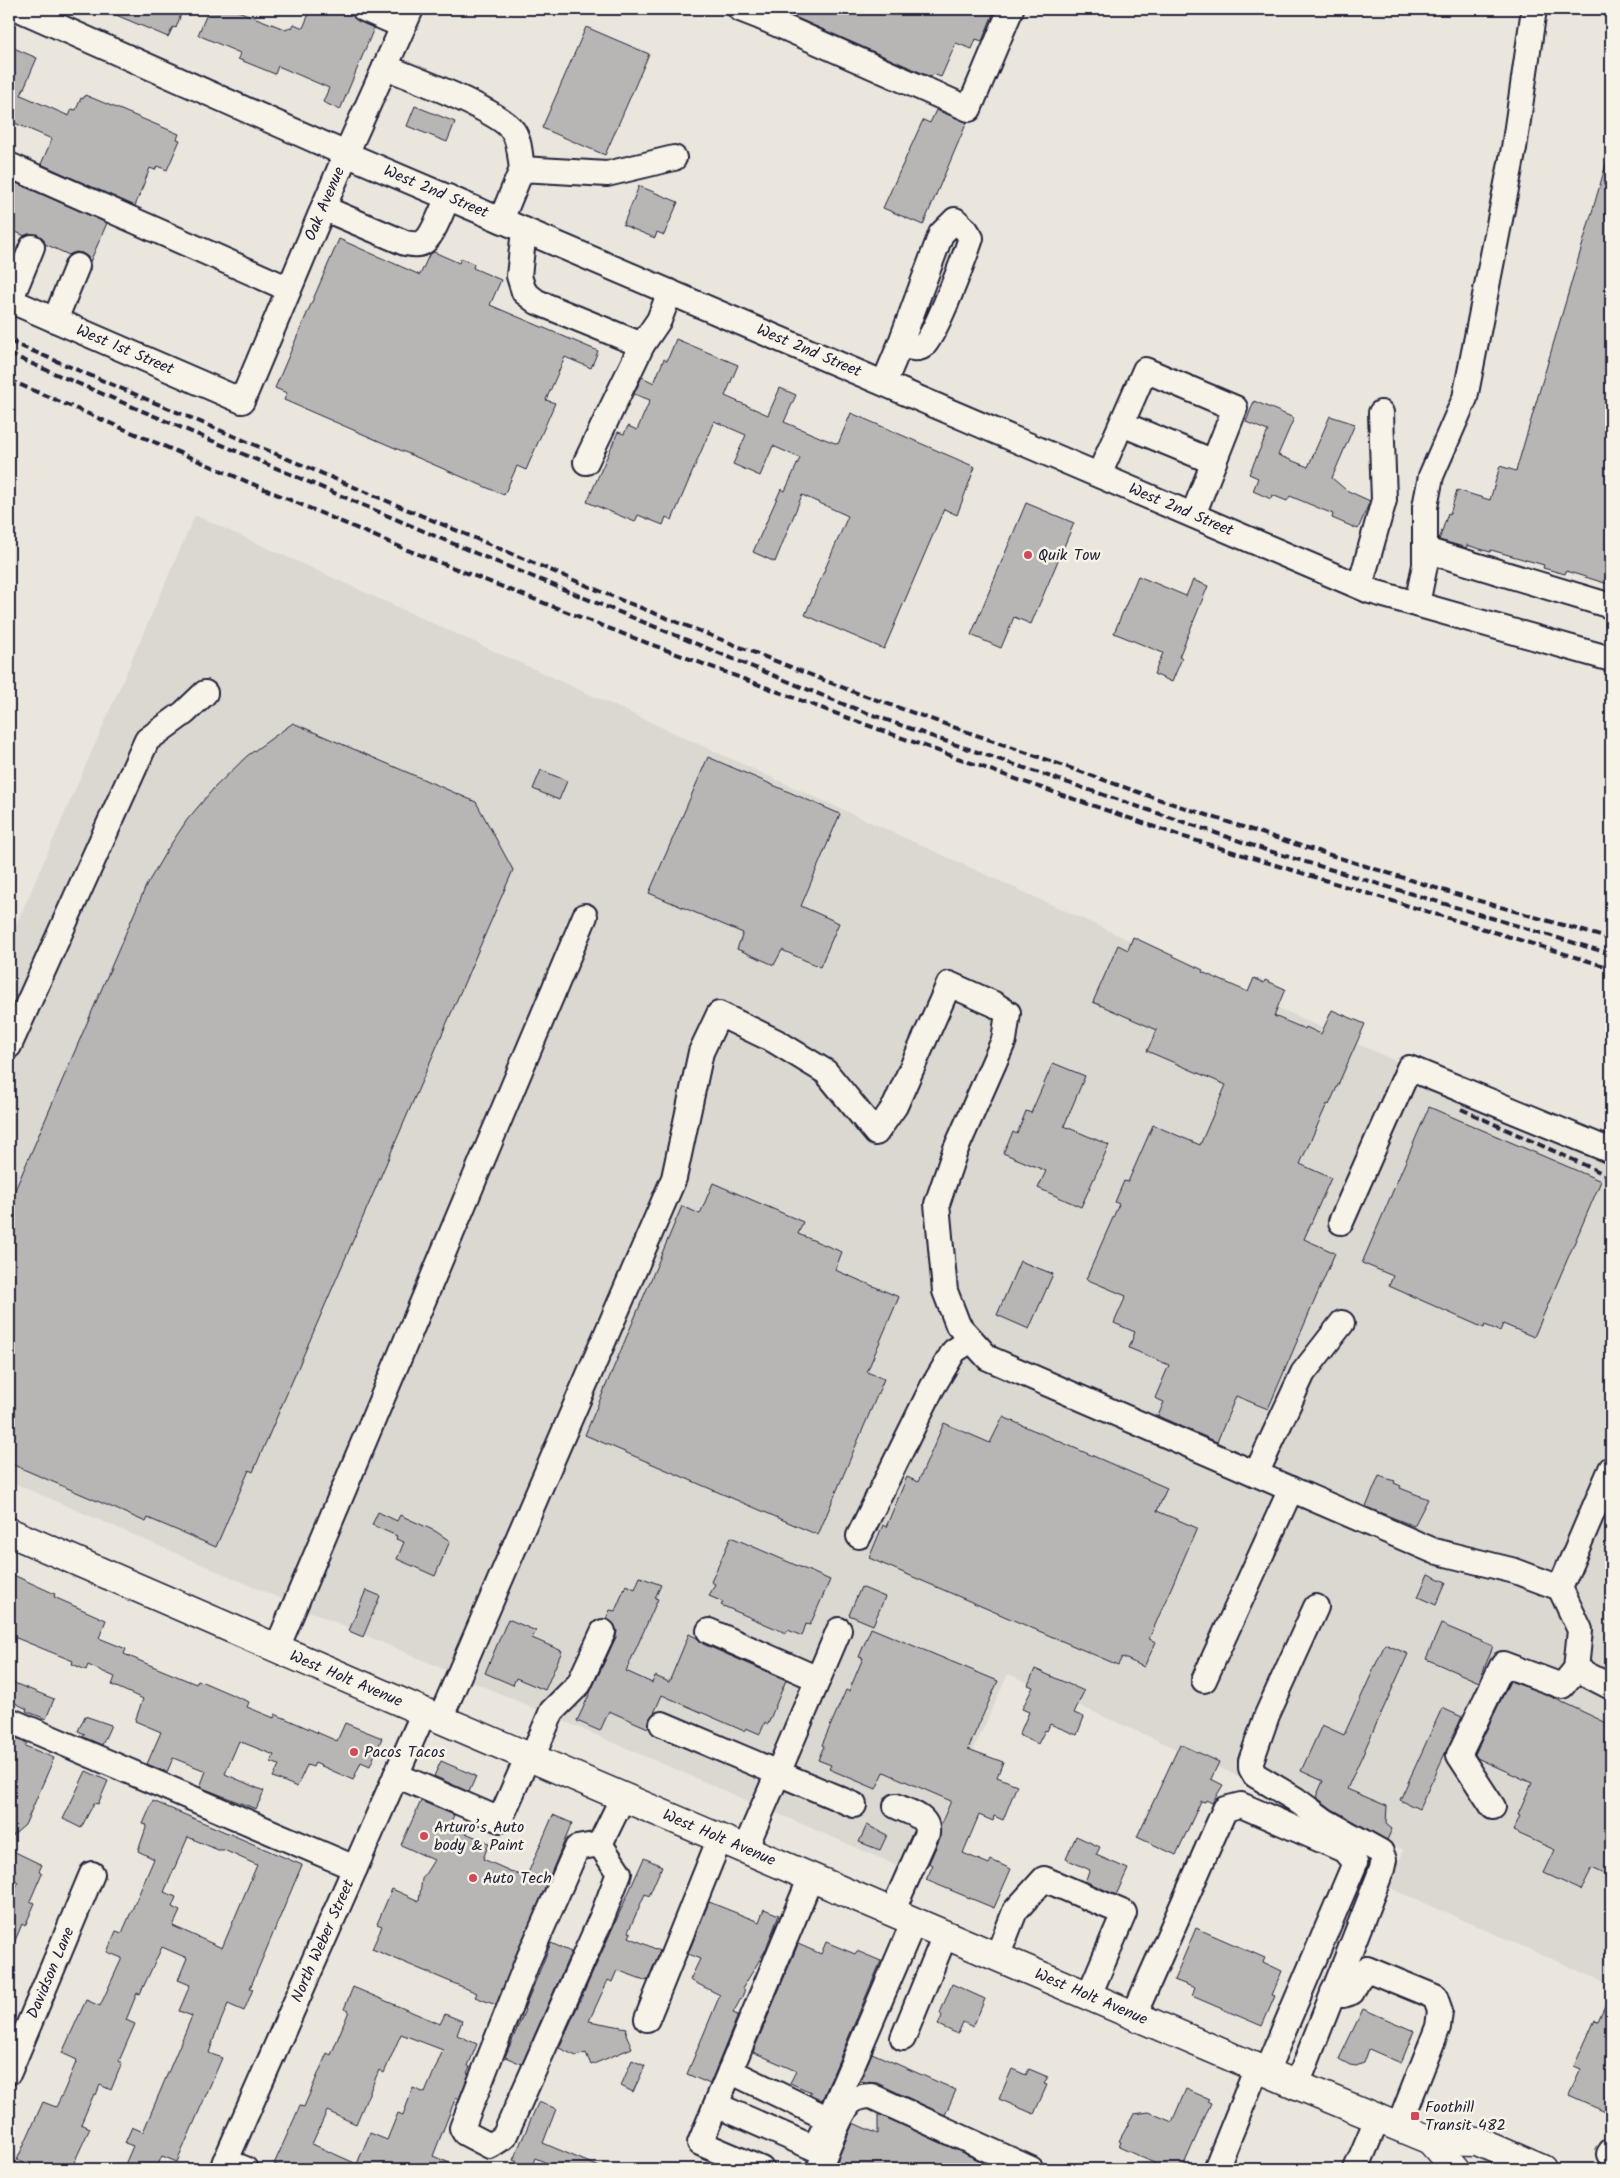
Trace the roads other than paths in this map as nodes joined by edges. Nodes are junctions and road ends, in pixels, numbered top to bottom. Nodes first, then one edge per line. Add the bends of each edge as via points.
1 (19, 9) edge
2 (364, 9) edge
3 (740, 9) edge
4 (1011, 9) edge
5 (1534, 9) edge
6 (766, 13) edge
7 (407, 17) edge
8 (385, 67) junction
9 (346, 154) junction
10 (674, 158) dead end
11 (9, 166) edge
12 (522, 169) junction
13 (448, 197) junction
14 (323, 208) junction
15 (501, 220) junction
16 (524, 230) junction
17 (32, 247) dead end
18 (77, 266) dead end
19 (289, 289) junction
20 (670, 292) junction
21 (9, 300) edge
22 (55, 320) junction
23 (634, 342) junction
24 (900, 345) junction
25 (884, 383) junction
26 (242, 401) joint
27 (1381, 413) dead end
28 (1122, 424) junction
29 (586, 462) dead end
30 (1214, 462) junction
31 (1099, 475) junction
32 (1193, 515) junction
33 (1425, 550) junction
34 (1360, 586) junction
35 (1416, 604) junction
36 (1611, 606) edge
37 (1610, 653) edge
38 (205, 693) dead end
39 (585, 916) dead end
40 (9, 1046) edge
41 (1611, 1151) edge
42 (1341, 1222) dead end
43 (1342, 1324) dead end
44 (971, 1340) junction
45 (1611, 1469) edge
46 (1256, 1474) junction
47 (1291, 1489) junction
48 (9, 1532) edge
49 (859, 1536) dead end
50 (1560, 1588) junction
51 (1316, 1607) dead end
52 (840, 1630) dead end
53 (709, 1631) dead end
54 (603, 1632) dead end
55 (277, 1648) junction
56 (1576, 1669) junction
57 (818, 1679) junction
58 (1204, 1680) dead end
59 (1611, 1687) edge
60 (432, 1715) junction
61 (9, 1720) edge
62 (662, 1724) dead end
63 (530, 1757) junction
64 (778, 1773) junction
65 (396, 1775) junction
66 (623, 1797) junction
67 (854, 1805) dead end
68 (896, 1806) dead end
69 (1494, 1807) dead end
70 (720, 1838) junction
71 (600, 1844) junction
72 (746, 1849) junction
73 (355, 1868) junction
74 (92, 1874) dead end
75 (811, 1877) junction
76 (903, 1916) junction
77 (945, 1935) junction
78 (997, 1956) junction
79 (1333, 1992) junction
80 (1089, 1995) junction
81 (1134, 2015) junction
82 (647, 2019) dead end
83 (903, 2038) dead end
84 (1262, 2070) junction
85 (730, 2071) junction
86 (9, 2072) edge
87 (1297, 2085) junction
88 (716, 2105) junction
89 (829, 2119) junction
90 (1388, 2121) junction
91 (1430, 2140) junction
92 (1611, 2151) edge
93 (1611, 2155) edge
94 (812, 2162) edge
95 (231, 2167) edge
96 (760, 2169) edge
97 (1031, 2169) edge
98 (1216, 2169) edge
99 (1356, 2169) edge
100 (1455, 2169) edge
101 (1542, 2169) edge

1 - 9 street, West 2nd Street
2 - 7 street
3 - 6 street
4 - 6 street via 969,109
5 - 33 street via 1514,148 1465,398 1431,476 1425,507
7 - 8 street, Oak Avenue
8 - 9 street, Oak Avenue
8 - 12 street via 506,122 514,132
9 - 13 street, West 2nd Street
9 - 14 street, Oak Avenue
10 - 12 street via 607,174
11 - 19 street
12 - 15 street
13 - 14 street via 429,235 416,244 404,243
13 - 15 street, West 2nd Street
14 - 19 street, Oak Avenue
15 - 16 street, West 2nd Street
16 - 20 street, West 2nd Street
16 - 23 street via 519,276 524,292 537,302
17 - 21 street
18 - 22 street
19 - 26 street, Oak Avenue
20 - 23 street via 659,320
20 - 25 street, West 2nd Street
21 - 22 street, West 1st Street
22 - 26 street, West 1st Street
23 - 29 street
24 - 24 street via 924,346 960,270 971,238 955,220 941,234
24 - 25 street
25 - 31 street, West 2nd Street
27 - 34 street via 1384,500
28 - 30 street
28 - 30 street via 1145,370 1236,408
28 - 31 street
30 - 32 street
31 - 32 street, West 2nd Street
32 - 34 street, West 2nd Street
33 - 35 street
33 - 36 street
34 - 35 street, West 2nd Street
35 - 37 street, West 2nd Street
38 - 40 street via 147,740
39 - 55 street
41 - 42 street via 1409,1068
43 - 46 street via 1303,1373
44 - 46 street via 988,1358
44 - 49 street via 954,1351 932,1388
44 - 60 street, North Weber Street via 958,1325 945,1291 937,1204 1004,1040 1008,1014 994,1004 949,984 895,1106 876,1133 826,1072 775,1041 720,1014 701,1052 674,1178
45 - 50 street
46 - 47 street
47 - 50 street via 1434,1551 1515,1571
47 - 58 street
48 - 55 main road, West Holt Avenue
50 - 56 street via 1580,1630
51 - 79 street via 1267,1715 1250,1768 1255,1775 1325,1821 1381,1852 1384,1860
52 - 57 street
53 - 57 street
54 - 63 street via 580,1684 552,1711
55 - 60 main road, West Holt Avenue
56 - 59 street
56 - 69 street via 1562,1686 1503,1664 1459,1755
57 - 64 street
60 - 63 main road, West Holt Avenue
60 - 65 street, North Weber Street
61 - 73 street
62 - 64 street
63 - 65 street via 500,1820
63 - 66 main road, West Holt Avenue
64 - 67 street
64 - 72 street
65 - 73 street, North Weber Street
66 - 70 main road, West Holt Avenue
66 - 71 street
68 - 76 street via 925,1820 928,1826
70 - 72 main road, West Holt Avenue
70 - 82 street
71 - 71 street via 577,1848 528,1960 462,2128 465,2133 490,2146 504,2137 619,1873
72 - 75 main road, West Holt Avenue
73 - 95 street, North Weber Street
74 - 86 street, Davidson Lane
75 - 76 main road, West Holt Avenue
75 - 85 street
76 - 77 main road, West Holt Avenue
76 - 89 street
77 - 78 main road, West Holt Avenue
77 - 83 street
78 - 80 main road, West Holt Avenue
78 - 80 street via 1015,1911 1044,1879 1124,1913
79 - 87 street
79 - 90 street via 1343,1995 1352,1992 1367,1969 1434,1997 1440,2010 1438,2028
80 - 81 main road, West Holt Avenue
81 - 84 main road, West Holt Avenue
81 - 84 street via 1225,1809 1241,1805 1344,1850 1355,1863
84 - 87 main road, West Holt Avenue
84 - 98 street
85 - 88 street
85 - 89 street
87 - 90 main road, West Holt Avenue
88 - 94 street
88 - 96 street via 700,2143
89 - 94 street
90 - 91 main road, West Holt Avenue
90 - 99 street
91 - 100 main road, West Holt Avenue
91 - 101 main road, West Holt Avenue via 1477,2141
92 - 93 street
94 - 97 street via 847,2108 858,2098 871,2096

